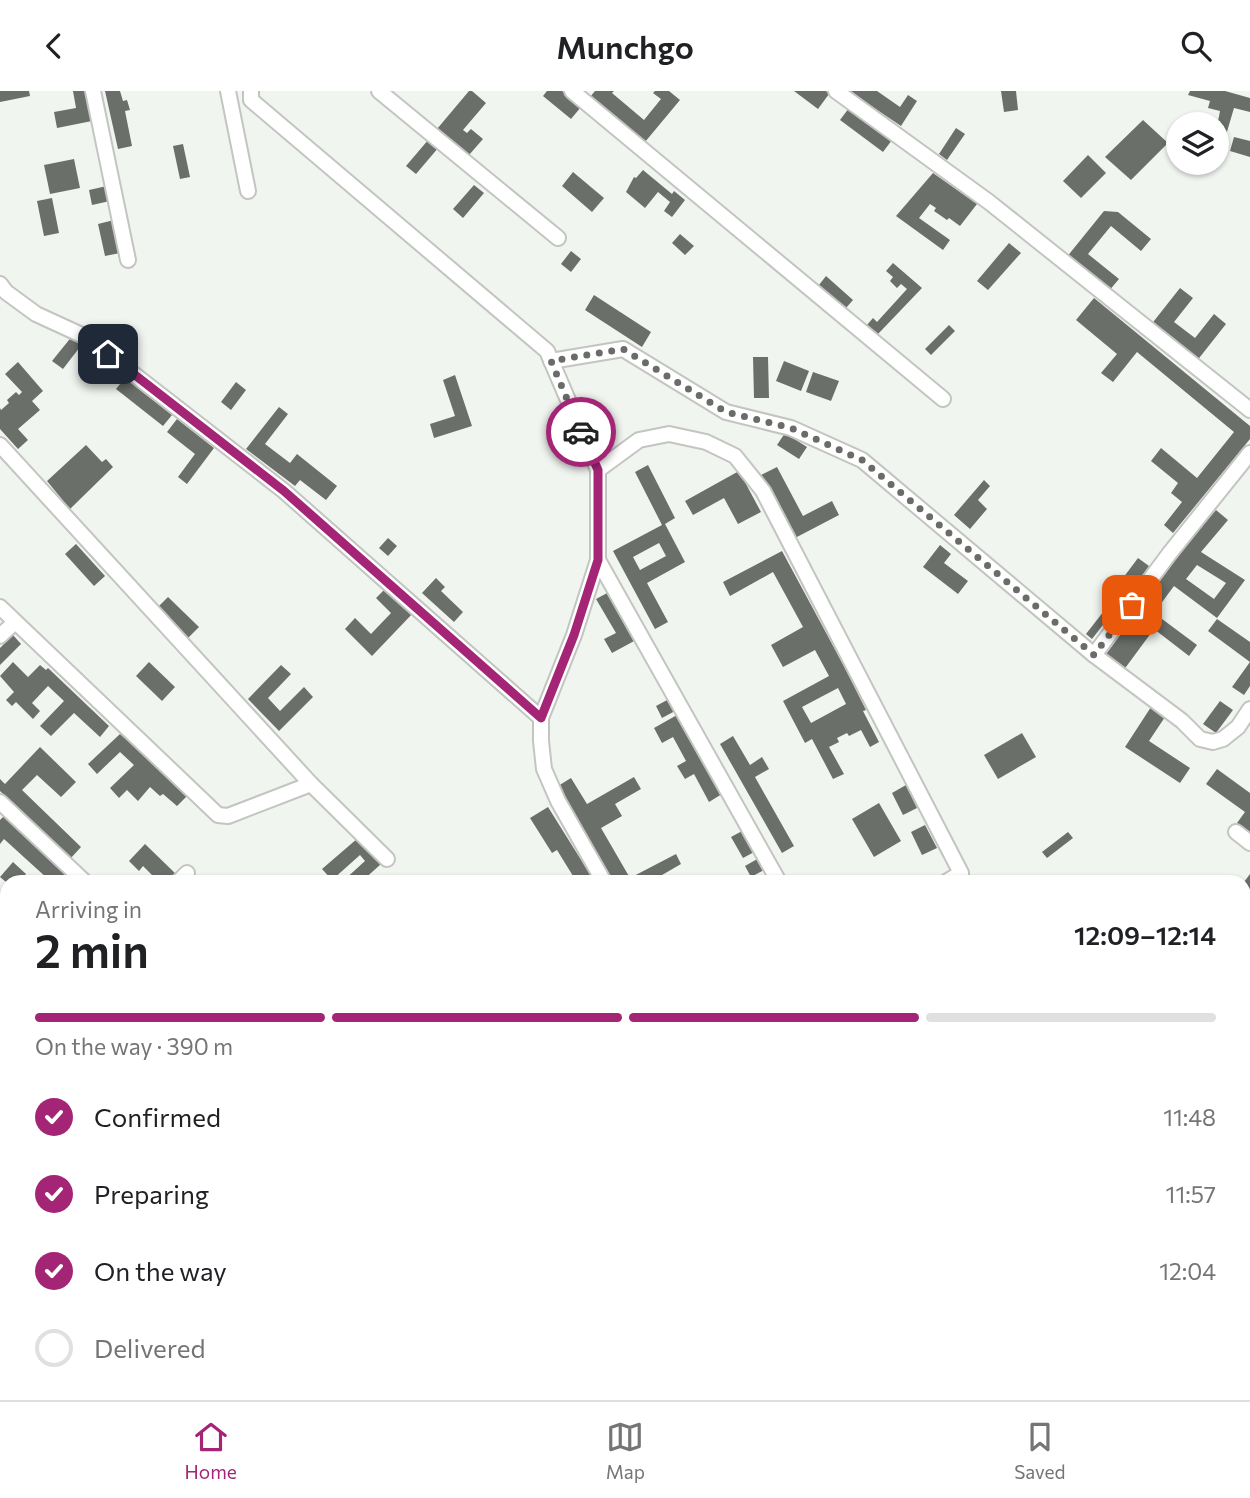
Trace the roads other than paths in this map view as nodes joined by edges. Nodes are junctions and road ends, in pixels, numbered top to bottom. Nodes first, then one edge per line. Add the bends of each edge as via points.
1 (93, 91) edge
2 (228, 91) edge
3 (251, 91) edge
4 (379, 91) edge
5 (572, 91) edge
6 (836, 91) edge
7 (248, 191) dead end
8 (558, 238) dead end
9 (128, 260) dead end
10 (0, 284) edge
11 (551, 361) junction
12 (943, 399) dead end
13 (1250, 410) edge
14 (0, 445) edge
15 (1250, 453) edge
16 (598, 470) junction
17 (598, 560) junction
18 (0, 607) edge
19 (15, 622) junction
20 (0, 636) edge
21 (1094, 655) junction
22 (1250, 709) edge
23 (541, 718) junction
24 (311, 784) junction
25 (0, 802) edge
26 (1236, 832) dead end
27 (1250, 843) edge
28 (387, 859) dead end
29 (78, 875) edge
30 (600, 875) edge
31 (775, 875) edge
32 (958, 875) edge

1 - 9 street
2 - 7 street
3 - 11 street via 251,100 547,351
4 - 8 street
5 - 12 street
6 - 13 street via 989,202
10 - 23 street via 36,314 86,337 284,491
11 - 16 street
11 - 21 street via 623,349 726,412 791,428 862,460
14 - 24 street
15 - 21 street
16 - 17 street
16 - 32 street via 639,440 669,434 706,442 735,456 763,491 961,873
17 - 23 street
17 - 31 street
18 - 19 street
19 - 20 street
19 - 24 street via 218,815 228,816
21 - 22 street via 1200,739 1223,739
23 - 30 street via 544,769
24 - 28 street
25 - 29 street
26 - 27 street

